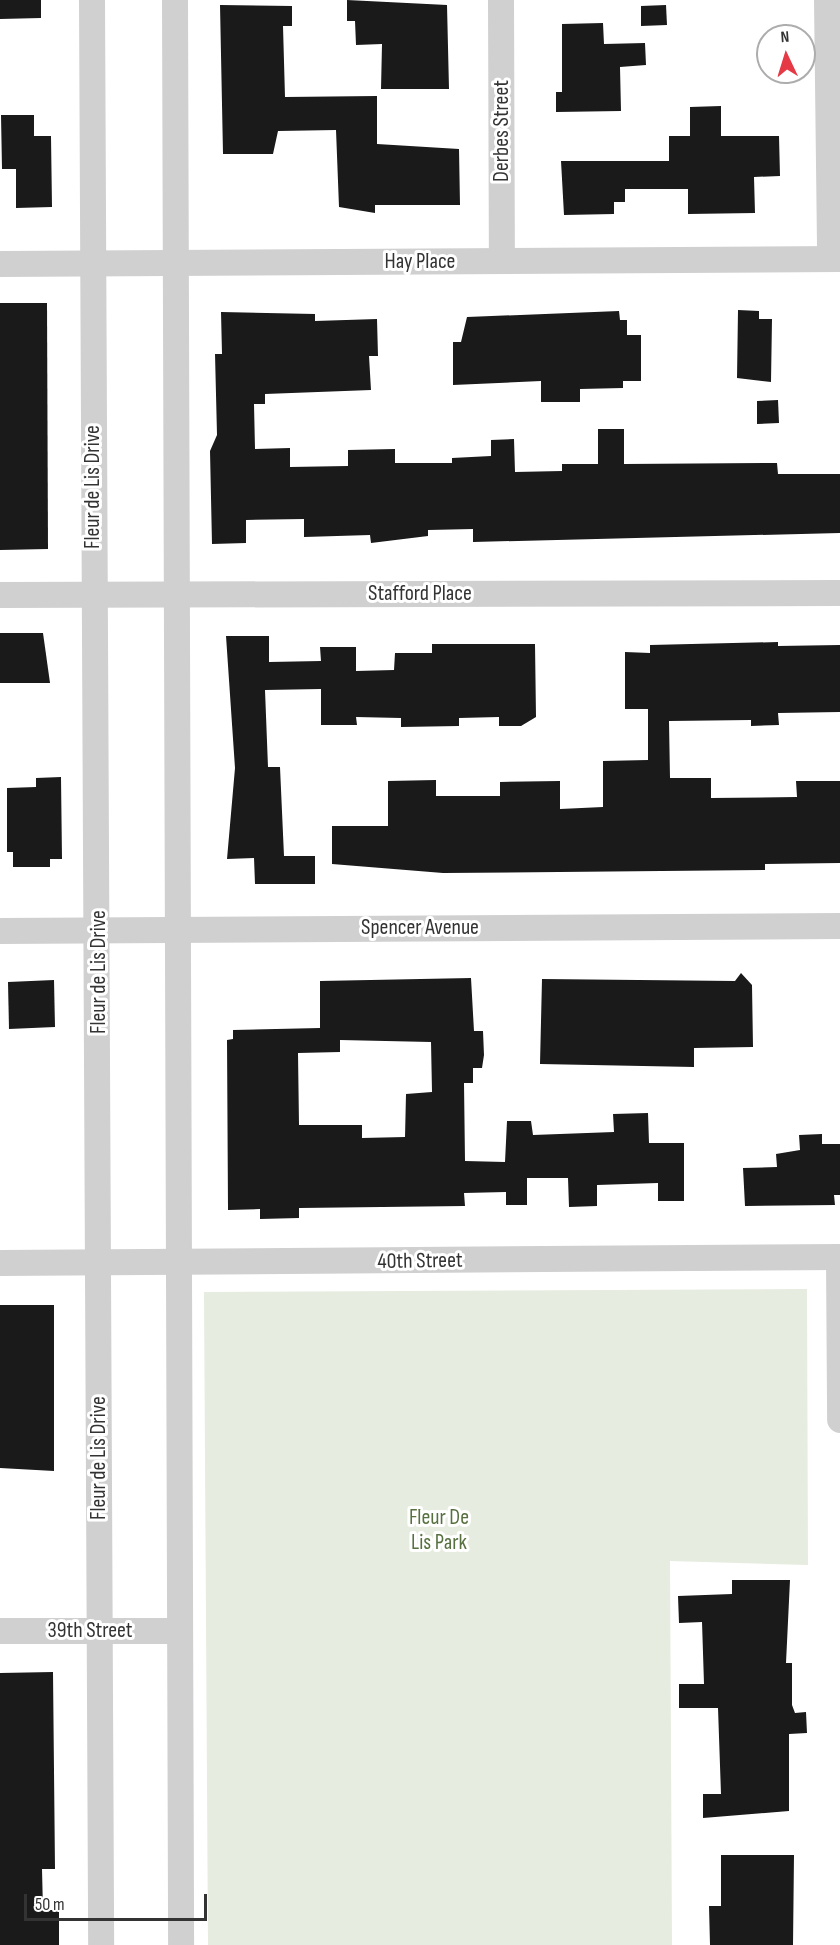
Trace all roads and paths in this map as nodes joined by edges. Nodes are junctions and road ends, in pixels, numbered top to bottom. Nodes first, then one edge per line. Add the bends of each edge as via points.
1 (92, 0) edge
2 (175, 0) edge
3 (501, 0) edge
4 (827, 0) edge
5 (835, 259) edge
6 (502, 261) junction
7 (93, 263) junction
8 (176, 263) junction
9 (0, 264) edge
10 (840, 593) edge
11 (0, 595) edge
12 (94, 595) junction
13 (177, 595) junction
14 (840, 926) edge
15 (99, 930) junction
16 (178, 930) junction
17 (0, 931) edge
18 (839, 1257) edge
19 (99, 1262) junction
20 (0, 1263) edge
21 (179, 1264) junction
22 (840, 1420) edge
23 (0, 1631) edge
24 (100, 1631) junction
25 (180, 1631) junction
26 (101, 1945) edge
27 (181, 1945) edge

1 - 7 street, Fleur de Lis Drive
2 - 8 street
3 - 6 street, Derbes Street
4 - 5 street
5 - 6 street, Hay Place
6 - 8 street, Hay Place
7 - 8 street, Hay Place
7 - 9 street, Hay Place
7 - 12 street, Fleur de Lis Drive
8 - 13 street
10 - 13 street, Stafford Place
11 - 12 street, Stafford Place
12 - 13 street, Stafford Place
12 - 15 street, Fleur de Lis Drive
13 - 16 street
14 - 16 street, Spencer Avenue
15 - 16 street, Spencer Avenue
15 - 17 street, Spencer Avenue
15 - 19 street, Fleur de Lis Drive
16 - 21 street
18 - 21 street, 40th Street
18 - 22 street
19 - 20 street, 40th Street
19 - 21 street, 40th Street
19 - 24 street, Fleur de Lis Drive
21 - 25 street
23 - 24 street, 39th Street
24 - 25 street, 39th Street
24 - 26 street, Fleur de Lis Drive
25 - 27 street

